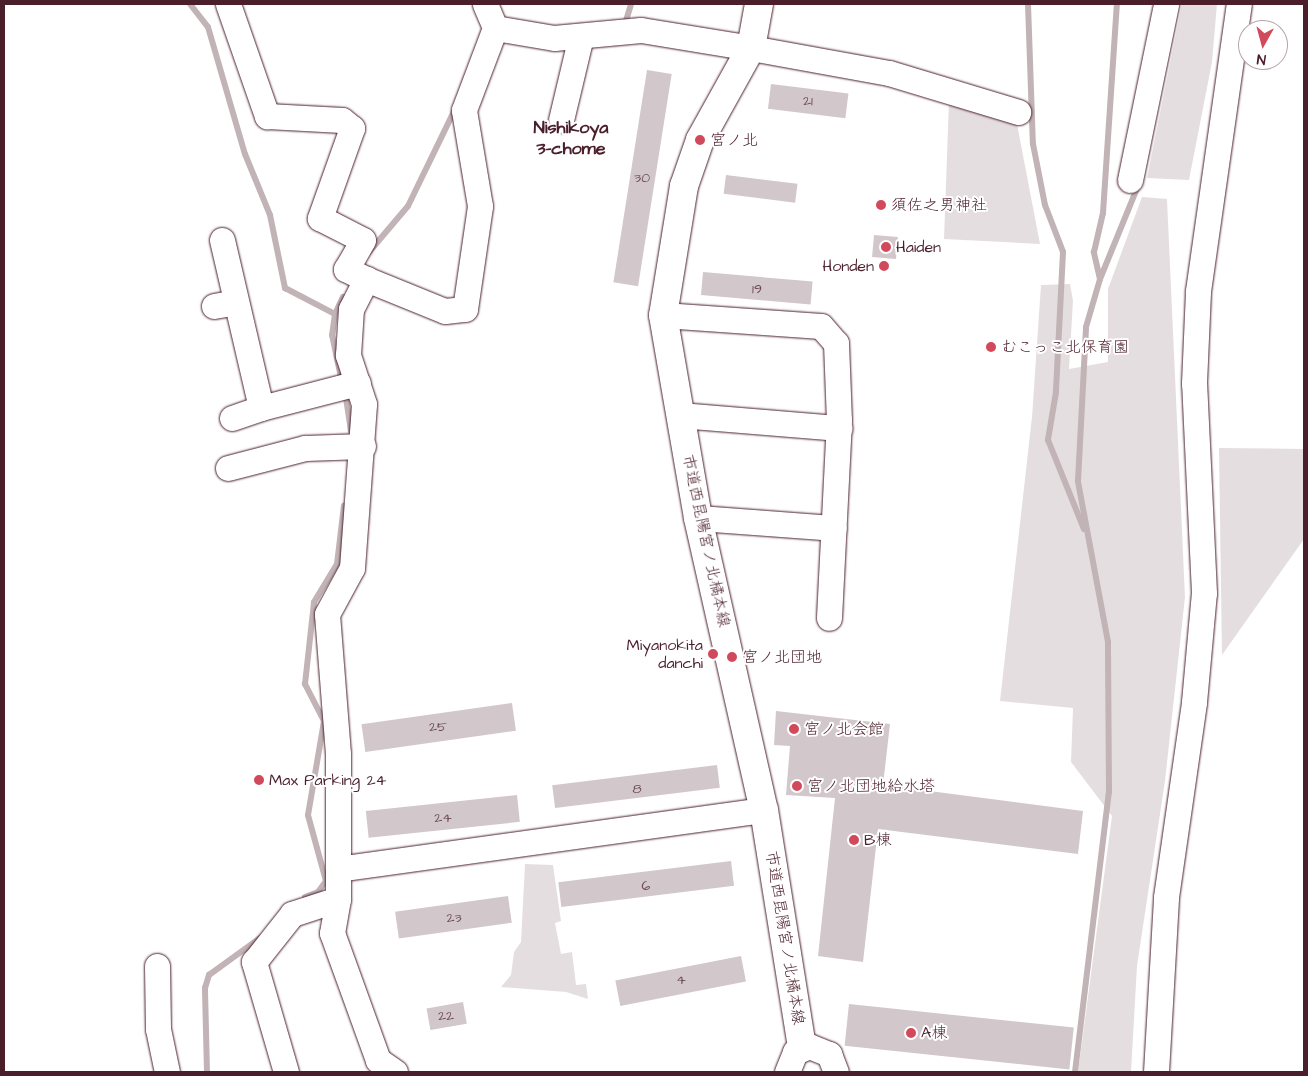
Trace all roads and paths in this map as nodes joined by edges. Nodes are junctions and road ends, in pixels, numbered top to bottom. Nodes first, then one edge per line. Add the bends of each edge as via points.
1 (228, 4) edge
2 (485, 4) edge
3 (759, 4) edge
4 (1166, 4) edge
5 (1239, 4) edge
6 (495, 28) junction
7 (581, 36) junction
8 (751, 48) junction
9 (1018, 112) dead end
10 (561, 120) dead end
11 (1130, 180) dead end
12 (222, 240) dead end
13 (366, 278) junction
14 (663, 315) junction
15 (358, 383) junction
16 (261, 408) junction
17 (680, 415) junction
18 (232, 418) dead end
19 (839, 428) junction
20 (354, 447) junction
21 (228, 468) dead end
22 (698, 518) junction
23 (834, 528) junction
24 (829, 618) dead end
25 (764, 810) junction
26 (338, 869) junction
27 (338, 899) junction
28 (160, 977) dead end
29 (802, 1047) junction
30 (167, 1072) edge
31 (286, 1072) edge
32 (395, 1072) edge
33 (787, 1072) edge
34 (836, 1072) edge
35 (1156, 1072) edge

1 - 13 street via 267,116 342,120 352,128 320,218 363,240 346,269
2 - 6 street
3 - 8 street, 市道西昆陽宮ノ北橘本線
4 - 11 street
5 - 35 street via 1198,291 1194,383 1204,593 1194,702 1166,897
6 - 7 street via 554,38
6 - 13 street via 464,110 480,206 465,309 444,311
7 - 8 street via 641,30
7 - 10 street
8 - 9 street via 889,72
8 - 14 street, 市道西昆陽宮ノ北橘本線 via 692,162 676,226
12 - 16 street via 225,304
13 - 15 street via 351,309 348,356
14 - 17 street, 市道西昆陽宮ノ北橘本線
14 - 19 street via 821,326 836,343
15 - 16 street
15 - 20 street via 364,404
16 - 18 street
17 - 19 street
17 - 22 street, 市道西昆陽宮ノ北橘本線
19 - 23 street
20 - 21 street via 305,448
20 - 26 street via 352,568 326,614 338,754
22 - 23 street
22 - 25 street, 市道西昆陽宮ノ北橘本線
23 - 24 street
25 - 26 street
25 - 29 street, 市道西昆陽宮ノ北橘本線
26 - 27 street
27 - 31 street via 292,914 254,962
27 - 32 street via 332,933 378,1060
28 - 30 street via 158,1029
29 - 33 street via 790,1058
29 - 34 street via 824,1049 834,1060

